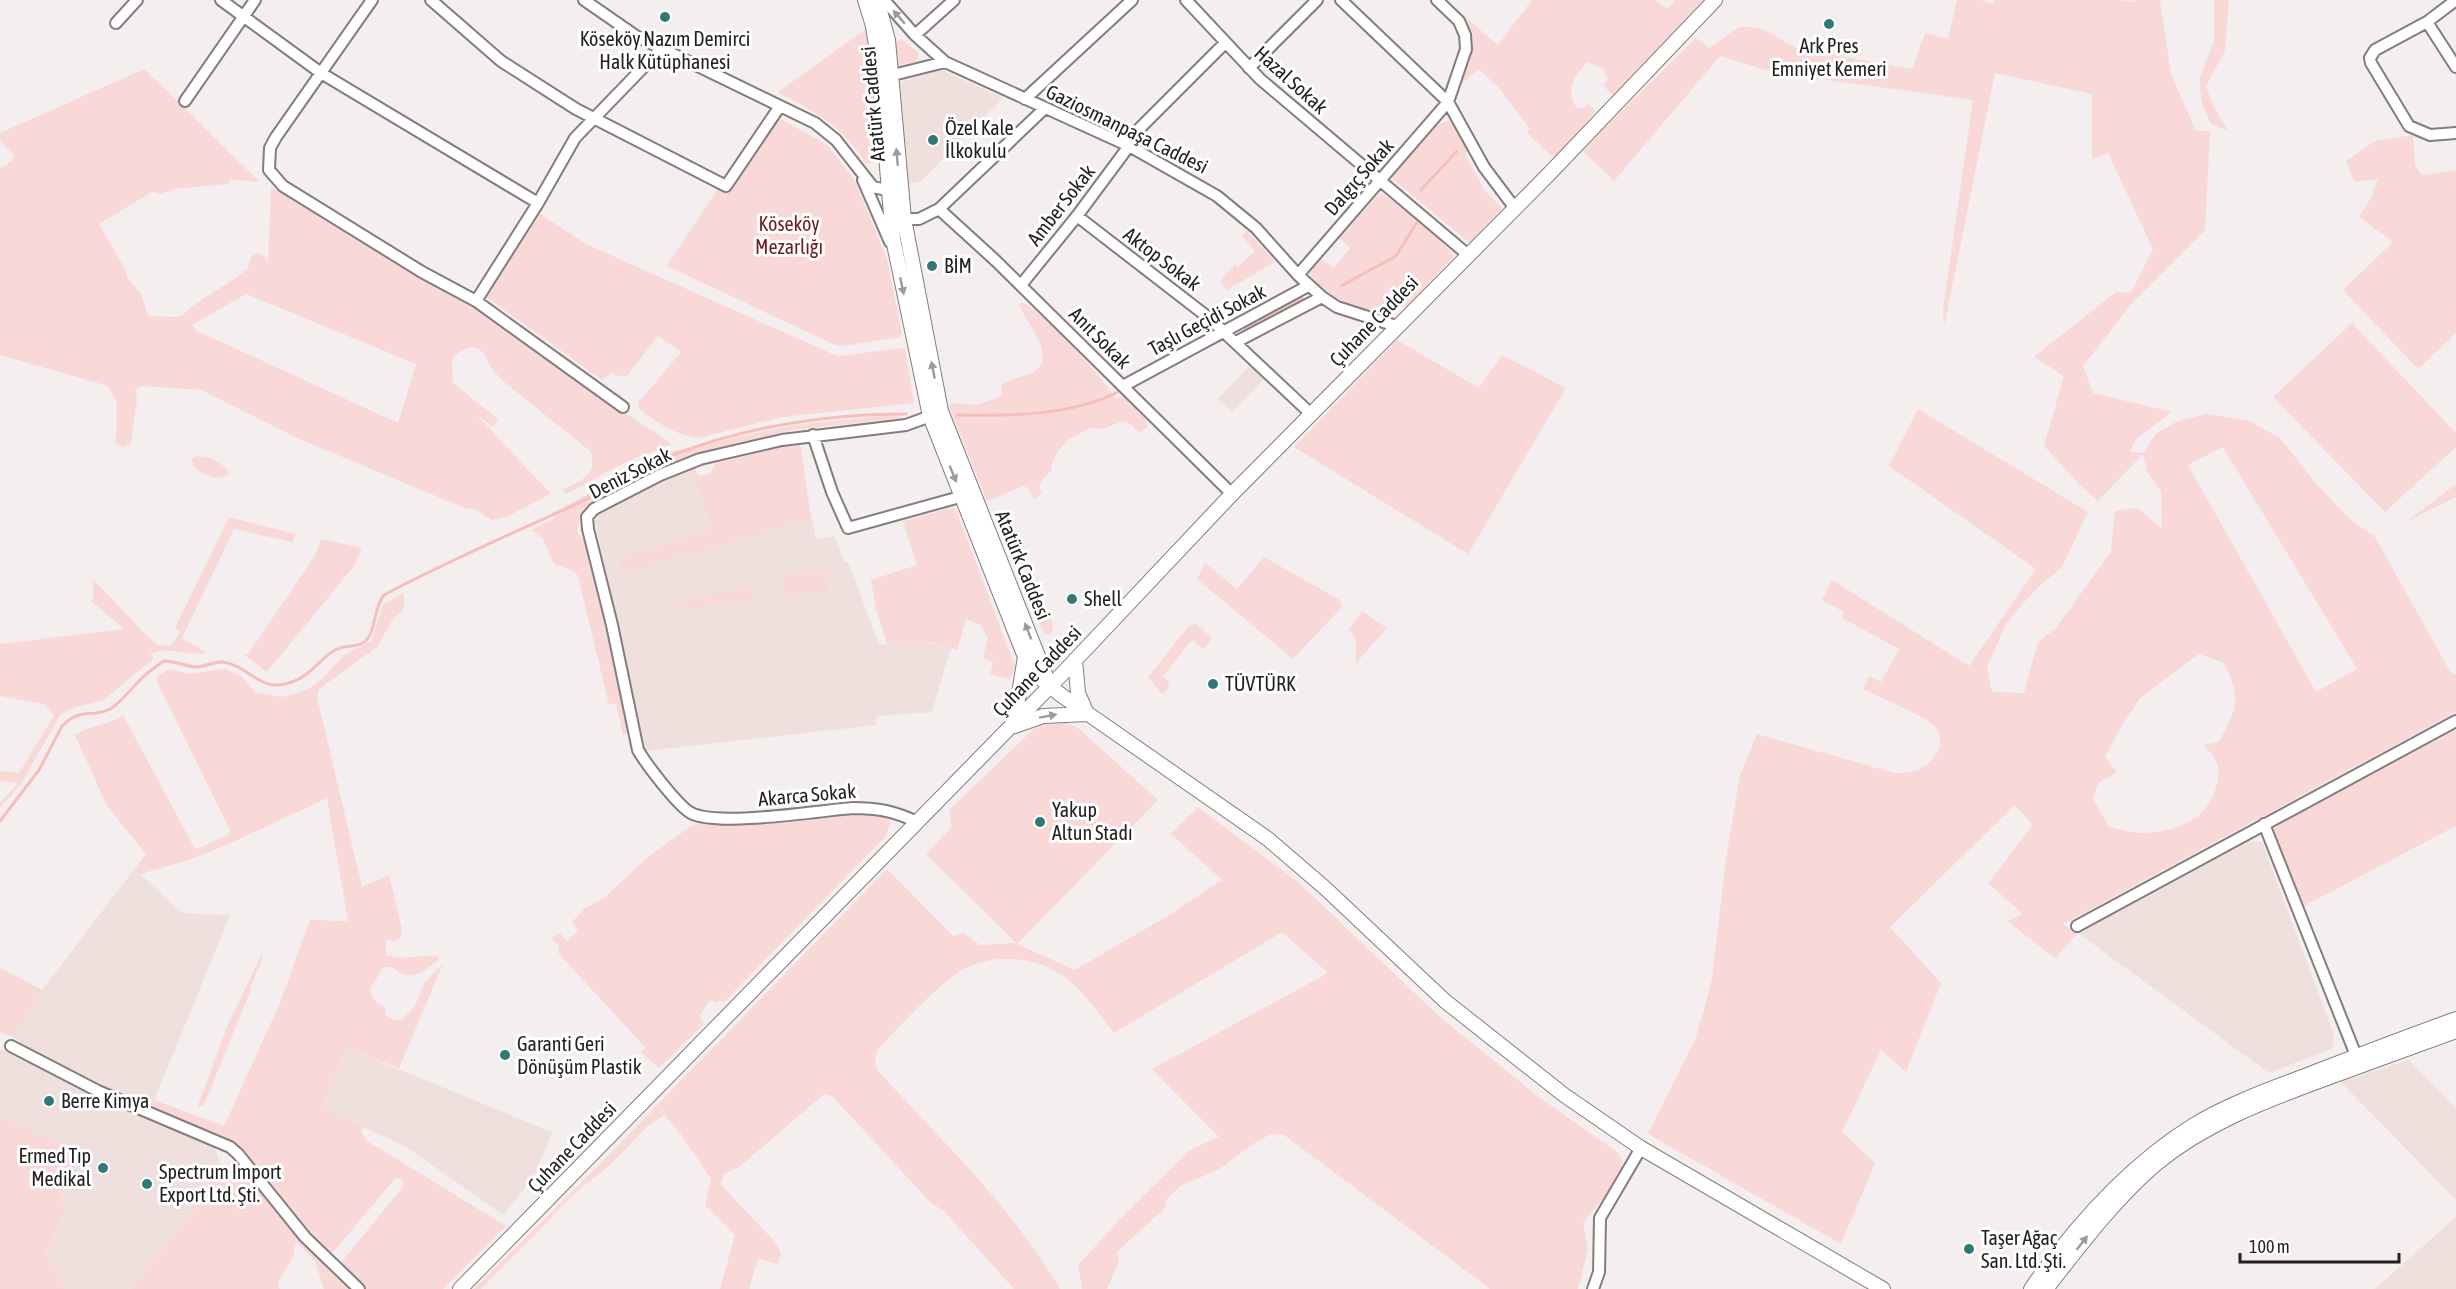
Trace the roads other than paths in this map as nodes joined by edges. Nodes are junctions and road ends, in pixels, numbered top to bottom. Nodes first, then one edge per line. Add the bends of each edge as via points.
1 (137, 0) edge
2 (221, 0) edge
3 (255, 0) edge
4 (372, 0) edge
5 (431, 0) edge
6 (584, 0) edge
7 (865, 0) edge
8 (877, 0) edge
9 (885, 0) edge
10 (954, 0) edge
11 (1186, 0) edge
12 (1317, 0) edge
13 (1341, 0) edge
14 (1437, 0) edge
15 (1715, 0) edge
16 (2456, 0) edge
17 (1128, 2) edge
18 (244, 16) junction
19 (2427, 21) junction
20 (116, 23) dead end
21 (915, 35) junction
22 (1225, 43) junction
23 (661, 49) junction
24 (945, 62) junction
25 (2456, 67) edge
26 (1249, 68) junction
27 (321, 73) junction
28 (890, 76) junction
29 (1025, 99) junction
30 (184, 101) dead end
31 (1448, 102) junction
32 (780, 106) junction
33 (1045, 108) junction
34 (592, 118) junction
35 (2456, 133) edge
36 (1126, 145) junction
37 (858, 168) junction
38 (1379, 181) junction
39 (894, 188) junction
40 (538, 203) junction
41 (1514, 207) junction
42 (939, 209) junction
43 (1077, 216) junction
44 (897, 219) junction
45 (1467, 254) junction
46 (896, 256) junction
47 (1298, 275) junction
48 (1021, 285) junction
49 (1308, 286) junction
50 (1322, 297) junction
51 (476, 301) junction
52 (1396, 326) junction
53 (1225, 332) junction
54 (1236, 342) junction
55 (1123, 386) junction
56 (622, 407) dead end
57 (936, 414) junction
58 (1311, 414) junction
59 (813, 435) junction
60 (1232, 494) junction
61 (967, 495) junction
62 (1025, 657) junction
63 (1076, 660) junction
64 (1050, 686) junction
65 (1087, 714) junction
66 (2456, 721) edge
67 (1012, 725) junction
68 (698, 817) joint
69 (917, 822) junction
70 (2264, 824) junction
71 (2077, 926) dead end
72 (2456, 1019) edge
73 (2456, 1030) edge
74 (11, 1046) dead end
75 (2358, 1061) junction
76 (1641, 1148) junction
77 (359, 1289) edge
78 (460, 1289) edge
79 (1593, 1289) edge
80 (1882, 1289) edge
81 (2031, 1289) edge
82 (2046, 1289) edge

1 - 20 street
2 - 18 street
3 - 18 street
4 - 27 street
5 - 34 street via 501,61
6 - 23 street
7 - 39 main road, Atatürk Caddesi via 873,26
8 - 28 main road, Atatürk Caddesi via 888,40
21 -> 9 street, Gaziosmanpaşa Caddesi
10 - 21 street
11 - 22 street, Hazal Sokak
12 - 26 street
13 - 31 street
14 - 31 street via 1459,21 1465,35 1466,49
15 - 41 main road, Çuhane Caddesi
16 - 19 street
17 - 29 street
18 - 27 street
18 - 30 street
19 - 25 street
19 - 35 street via 2371,53 2371,63 2409,126 2430,135
21 - 24 street, Gaziosmanpaşa Caddesi
22 - 26 street, Hazal Sokak
22 - 36 street, Amber Sokak
23 - 32 street
23 - 34 street
24 - 28 street
24 - 29 street, Gaziosmanpaşa Caddesi
26 - 38 street, Hazal Sokak
27 - 40 street
27 - 51 street via 276,136 268,159 269,170 283,186
39 -> 28 main road, Atatürk Caddesi
29 - 33 street, Gaziosmanpaşa Caddesi
31 - 38 street, Dalgıç Sokak
31 - 41 street via 1484,167
32 - 34 street via 726,186
32 - 37 street via 826,131
33 - 36 street, Gaziosmanpaşa Caddesi
33 - 42 street
34 - 40 street via 575,138
36 - 43 street, Amber Sokak
36 - 47 street, Gaziosmanpaşa Caddesi via 1186,176 1231,206
37 - 39 street via 873,187
37 - 46 street
38 - 45 street, Hazal Sokak
38 - 47 street, Dalgıç Sokak
39 - 44 main road, Atatürk Caddesi
40 - 51 street
41 - 45 main road, Çuhane Caddesi
42 - 44 street via 925,217
42 - 48 street, Anıt Sokak
43 - 48 street, Amber Sokak
43 - 53 street, Aktop Sokak
44 - 46 main road, Atatürk Caddesi
57 -> 44 main road, Atatürk Caddesi
45 - 52 main road, Çuhane Caddesi
46 -> 57 main road, Atatürk Caddesi
47 - 49 street, Gaziosmanpaşa Caddesi
48 - 55 street, Anıt Sokak
49 - 50 street, Gaziosmanpaşa Caddesi
49 - 53 street, Taşlı Geçidi Sokak
50 - 52 street, Gaziosmanpaşa Caddesi via 1337,307
50 - 54 street
51 - 56 street
52 - 58 main road, Çuhane Caddesi
53 - 54 street, Aktop Sokak
53 - 55 street, Taşlı Geçidi Sokak
54 - 58 street, Aktop Sokak
55 - 60 street, Anıt Sokak
57 - 59 street, Deniz Sokak via 906,425
57 - 61 main road, Atatürk Caddesi
58 - 60 main road, Çuhane Caddesi
59 - 61 street via 848,528
59 - 68 street, Deniz Sokak via 752,446 680,466 594,509 587,517 638,750 688,812
60 - 63 main road, Çuhane Caddesi
61 - 62 main road, Atatürk Caddesi
64 -> 61 main road, Atatürk Caddesi
62 - 64 main road, Atatürk Caddesi via 1032,670
62 - 67 main road
63 - 64 main road, Çuhane Caddesi
63 - 65 main road via 1078,693
64 - 65 main road
64 - 67 main road, Çuhane Caddesi
67 -> 65 main road via 1043,716
65 - 76 main road via 1268,840 1470,1022 1556,1090
66 - 70 street
67 - 69 main road, Çuhane Caddesi
68 - 69 street, Akarca Sokak via 728,819 872,808 895,812
69 - 78 main road, Çuhane Caddesi
70 - 71 street
70 - 75 street
72 - 75 main road
73 - 75 main road
74 - 77 street via 98,1091 230,1147 305,1237
75 - 81 main road via 2230,1106 2166,1144 2098,1206
82 -> 75 main road via 2113,1205 2174,1150 2251,1107
76 - 79 street via 1600,1218 1599,1272
76 - 80 main road

